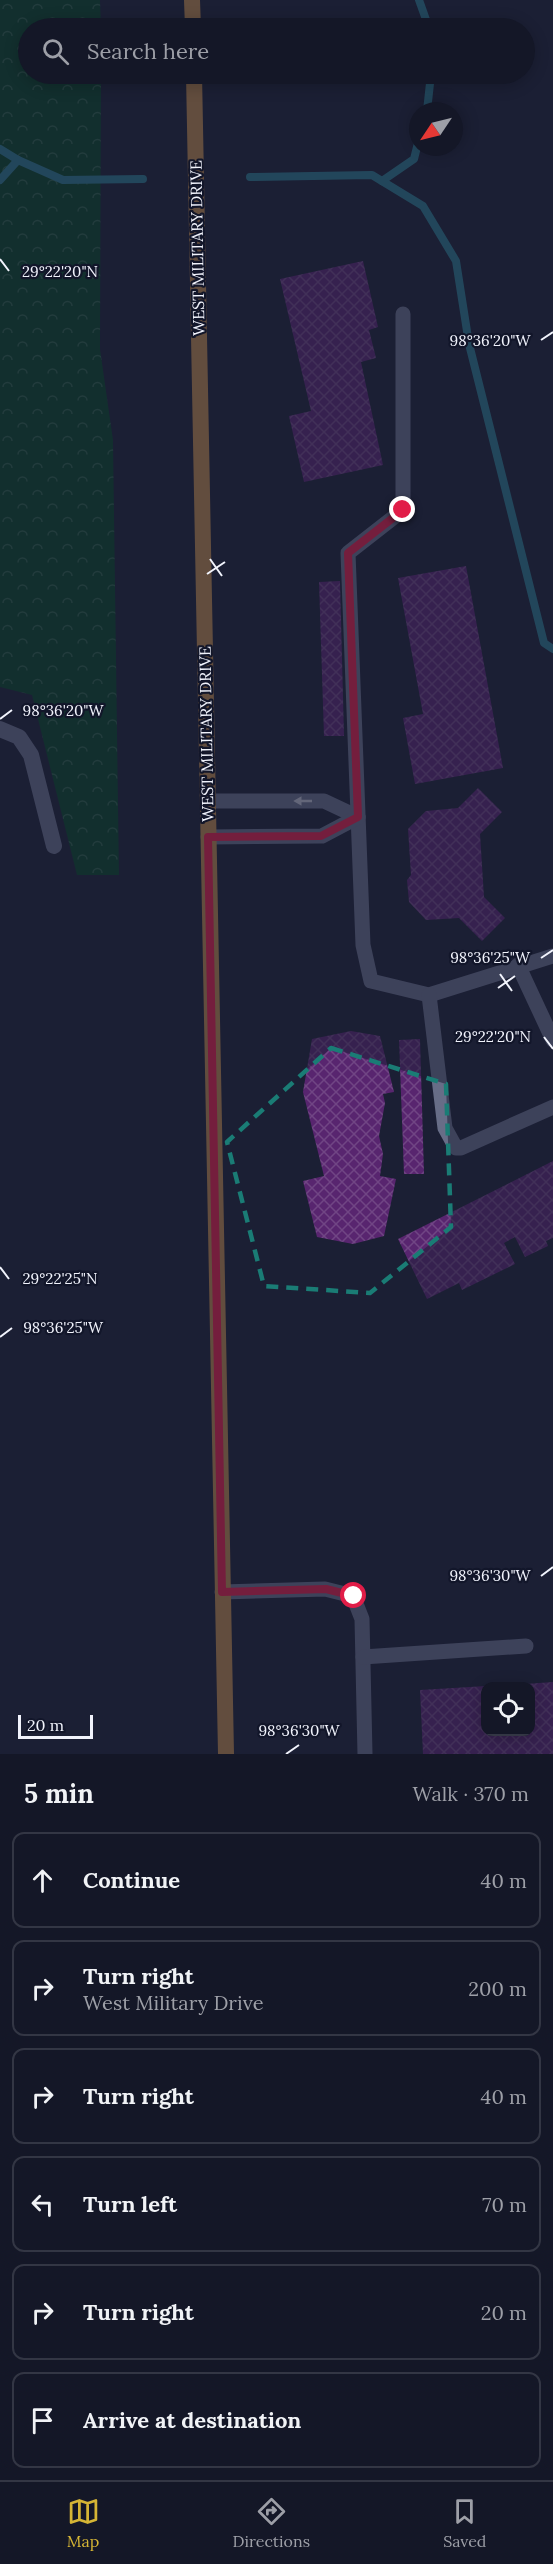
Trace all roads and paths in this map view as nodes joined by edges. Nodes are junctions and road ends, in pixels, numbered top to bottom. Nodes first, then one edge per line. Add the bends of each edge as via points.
1 (192, 0) edge
2 (193, 18) edge
3 (194, 84) edge
4 (403, 314) dead end
5 (0, 729) edge
6 (208, 801) junction
7 (358, 817) junction
8 (208, 837) junction
9 (54, 846) dead end
10 (553, 956) edge
11 (518, 965) junction
12 (429, 995) junction
13 (553, 1040) edge
14 (553, 1107) edge
15 (222, 1592) junction
16 (526, 1646) dead end
17 (363, 1657) junction
18 (226, 1754) edge
19 (364, 1754) edge

1 - 2 main road
3 - 6 main road, WEST MILITARY DRIVE
4 - 7 lane via 403,510 348,553
5 - 9 street via 19,737 31,756
7 -> 6 lane via 324,801
6 - 8 main road, WEST MILITARY DRIVE
7 - 8 lane via 321,836
7 - 12 lane via 363,945 371,981
8 - 15 main road, WEST MILITARY DRIVE
10 - 11 lane
11 - 12 lane
11 - 13 lane
12 - 14 lane via 445,1128 456,1148
15 - 17 lane via 326,1589 354,1596 362,1619
15 - 18 main road, WEST MILITARY DRIVE
16 - 17 lane
17 - 19 lane

